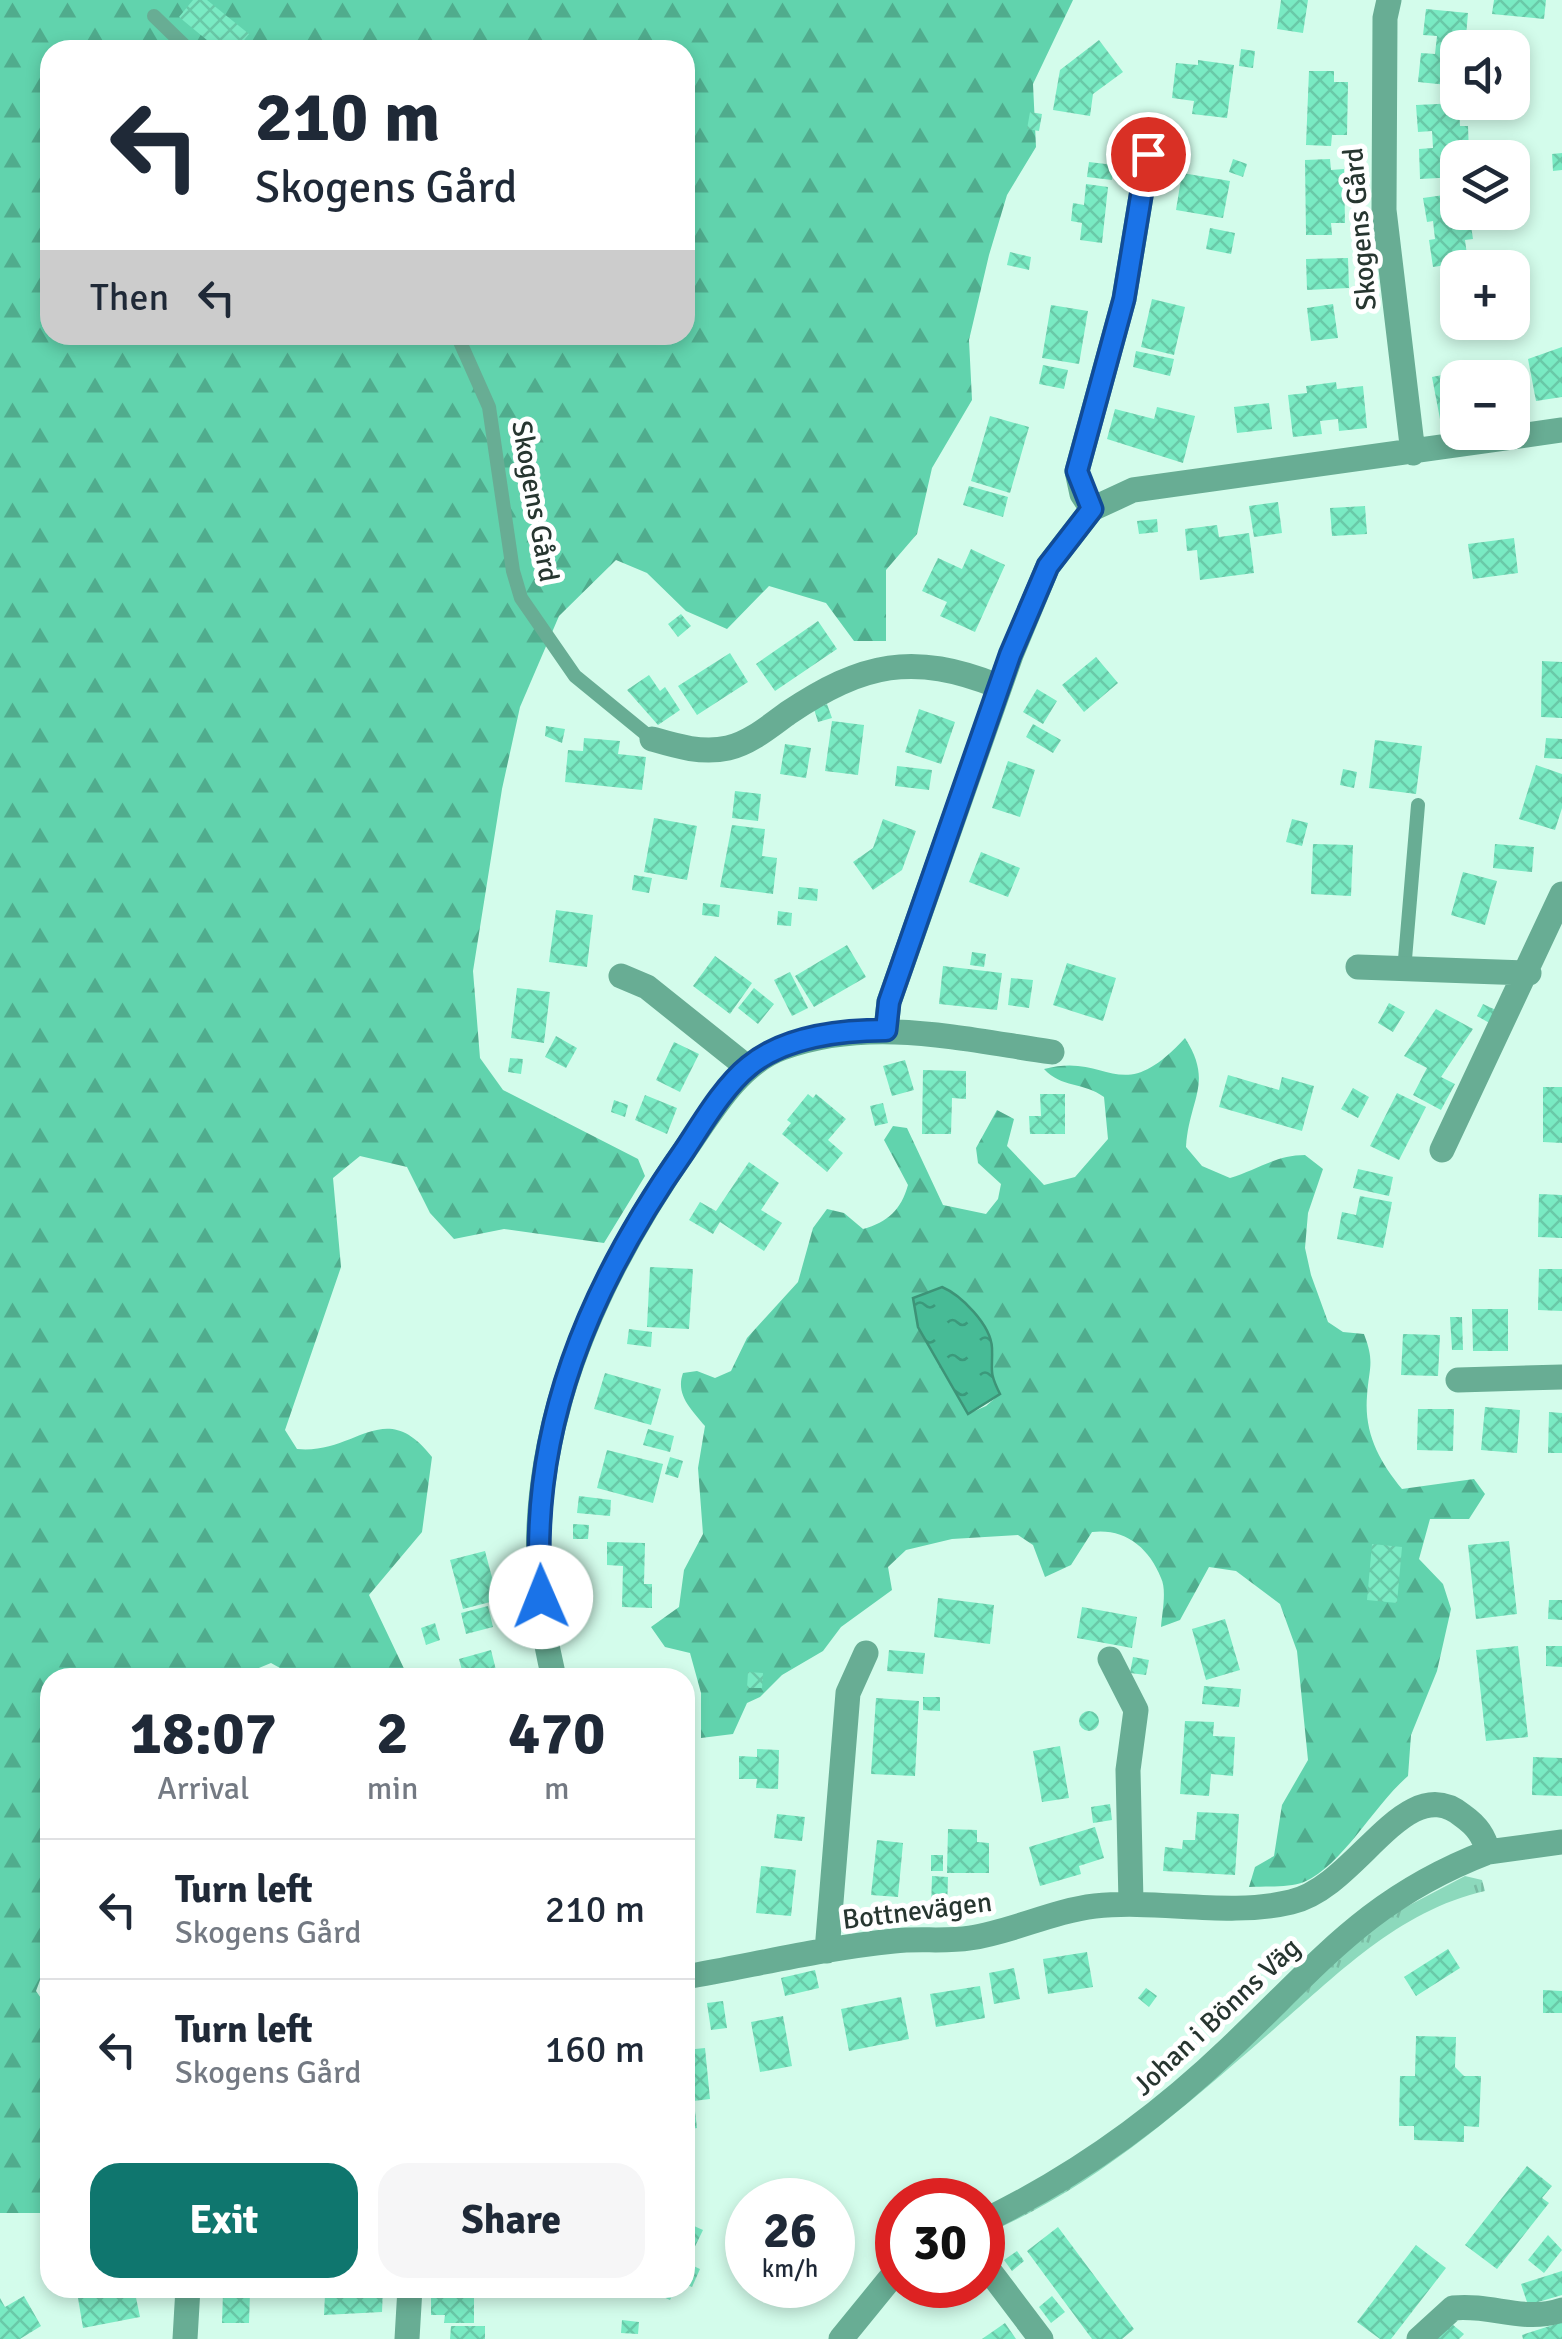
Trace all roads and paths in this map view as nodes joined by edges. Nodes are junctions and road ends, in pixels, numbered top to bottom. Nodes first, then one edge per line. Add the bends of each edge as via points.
1 (1390, 0) edge
2 (154, 16) dead end
3 (179, 40) edge
4 (1133, 130) dead end
5 (462, 345) edge
6 (1562, 430) edge
7 (1412, 453) junction
8 (1092, 509) junction
9 (998, 686) junction
10 (652, 739) joint
11 (1418, 805) dead end
12 (1562, 894) edge
13 (1358, 967) dead end
14 (1404, 972) junction
15 (1529, 973) junction
16 (621, 976) dead end
17 (886, 1030) junction
18 (1052, 1052) dead end
19 (747, 1067) junction
20 (1442, 1150) dead end
21 (1562, 1377) edge
22 (1458, 1380) dead end
23 (866, 1653) dead end
24 (1110, 1659) dead end
25 (552, 1668) edge
26 (1562, 1842) edge
27 (1488, 1852) junction
28 (1131, 1902) junction
29 (827, 1951) junction
30 (695, 1975) edge
31 (1005, 2210) edge
32 (1005, 2292) edge
33 (875, 2297) edge
34 (187, 2298) edge
35 (409, 2298) edge
36 (1562, 2310) edge
37 (185, 2339) edge
38 (407, 2339) edge
39 (841, 2339) edge
40 (1040, 2339) edge
41 (1419, 2339) edge

1 - 7 street, Skogens Gård via 1384,210
2 - 3 lane
4 - 8 street via 1148,154 1124,299 1077,471
5 - 10 lane, Skogens Gård via 490,408 521,598 576,676
6 - 7 street
7 - 8 street via 1133,490
8 - 9 street via 1048,566
9 - 10 street, Skogens Gård via 908,664 880,668 824,690 731,748 687,749
9 - 17 street via 889,1002
11 - 14 lane
12 - 15 street
13 - 14 street
14 - 15 street
15 - 20 street
16 - 19 street via 647,987
17 - 18 street
17 - 19 street via 850,1030 780,1048
19 - 25 street via 642,1210 595,1301 556,1402 538,1567
21 - 22 street
23 - 29 street, Bottnevägen via 848,1693
24 - 28 street via 1136,1710 1128,1770
26 - 27 street
27 - 28 street, Bottnevägen via 1464,1816 1425,1802 1408,1809 1338,1880 1292,1902
27 - 31 street, Johan i Bönns Väg via 1401,1891 1147,2121
28 - 29 street, Bottnevägen via 968,1939 896,1940
29 - 30 street, Bottnevägen
32 - 40 street
33 - 39 street
34 - 37 street
35 - 38 street
36 - 41 street via 1523,2318 1498,2308 1453,2308

